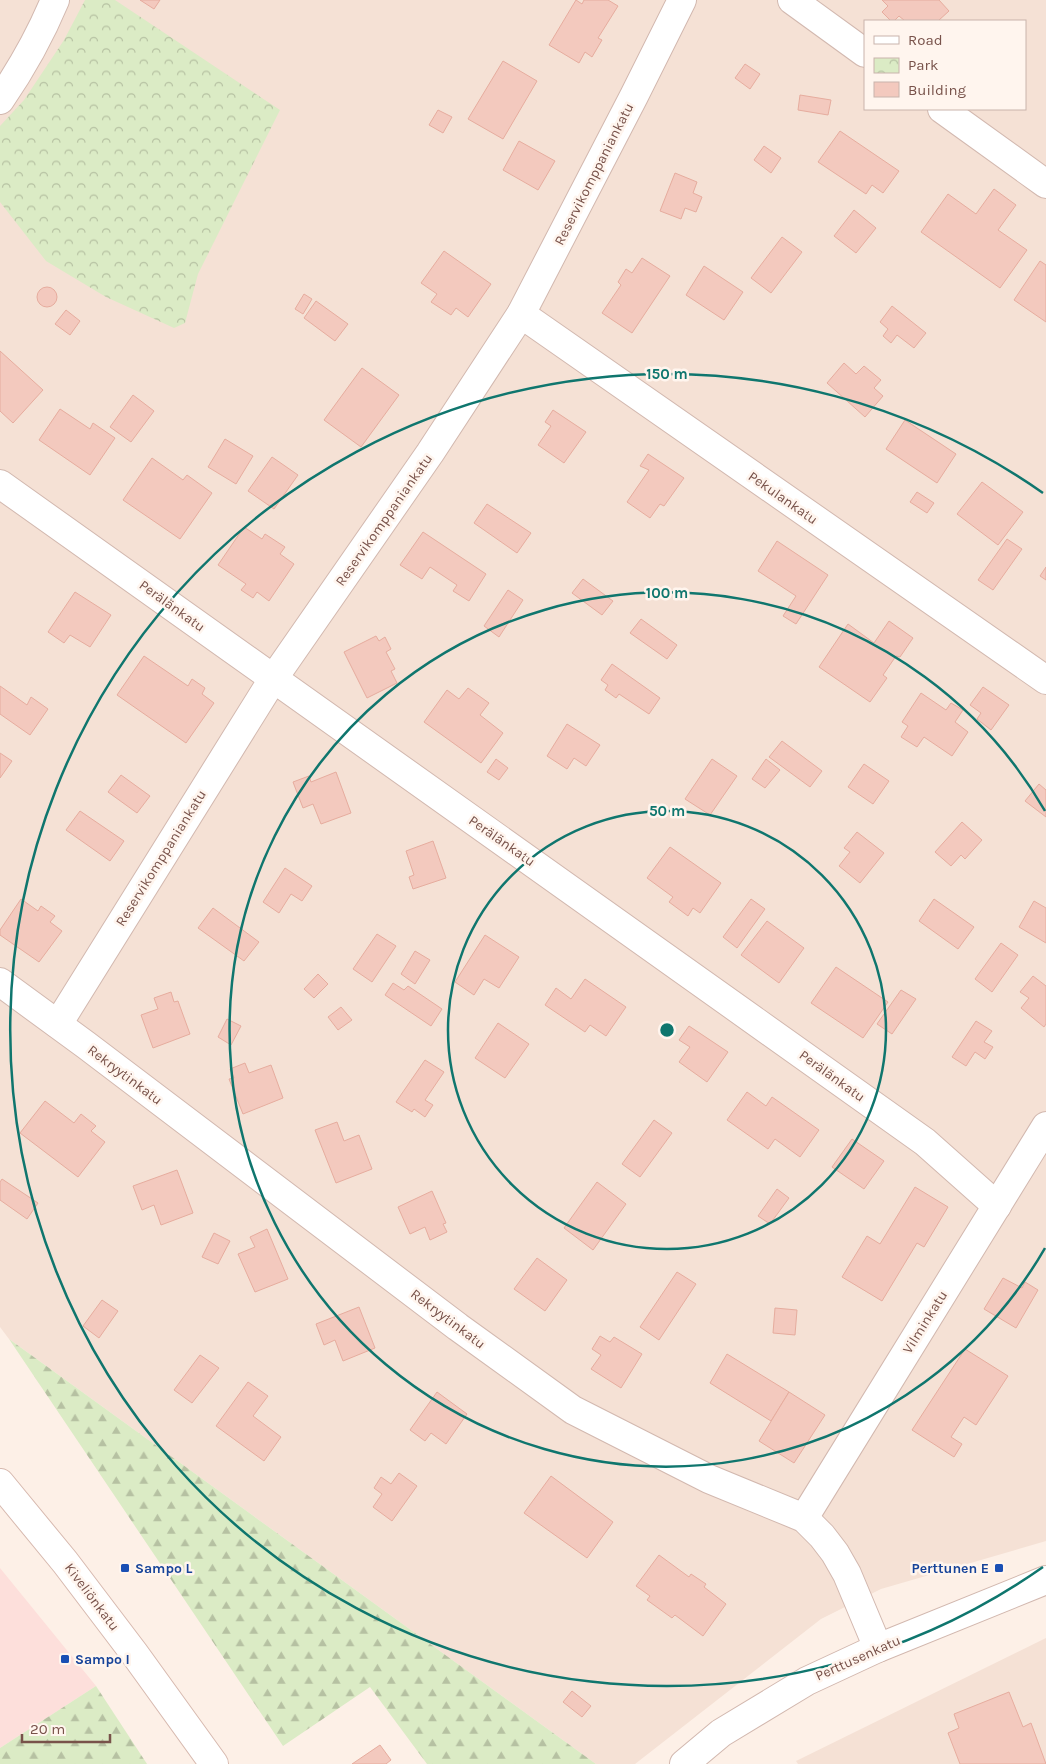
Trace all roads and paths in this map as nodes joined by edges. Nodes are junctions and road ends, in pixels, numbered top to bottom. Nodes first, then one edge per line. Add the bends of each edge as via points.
1 (55, 0) edge
2 (682, 0) edge
3 (792, 0) edge
4 (864, 52) edge
5 (0, 100) edge
6 (943, 110) edge
7 (1046, 184) edge
8 (521, 314) junction
9 (0, 484) edge
10 (273, 679) junction
11 (1046, 680) edge
12 (0, 982) edge
13 (58, 1024) junction
14 (1046, 1126) edge
15 (997, 1206) junction
16 (0, 1483) edge
17 (804, 1518) junction
18 (1046, 1580) edge
19 (878, 1648) junction
20 (214, 1764) edge
21 (684, 1764) edge

1 - 5 street via 24,64
2 - 8 street, Reservikomppaniankatu
3 - 4 street
6 - 7 street
8 - 10 street, Reservikomppaniankatu via 430,453
8 - 11 street, Pekulankatu
9 - 10 street, Perälänkatu
10 - 13 street, Reservikomppaniankatu
10 - 15 street, Perälänkatu via 925,1142
12 - 13 street, Rekryytinkatu
13 - 17 street, Rekryytinkatu via 466,1333 573,1410 709,1479
14 - 15 street, Vilminkatu
15 - 17 street, Vilminkatu
16 - 20 street, Kiveliönkatu via 117,1630
17 - 19 street, Rekryytinkatu via 826,1542 847,1574
18 - 19 street, Perttusenkatu
19 - 21 street, Perttusenkatu via 807,1681 721,1734

